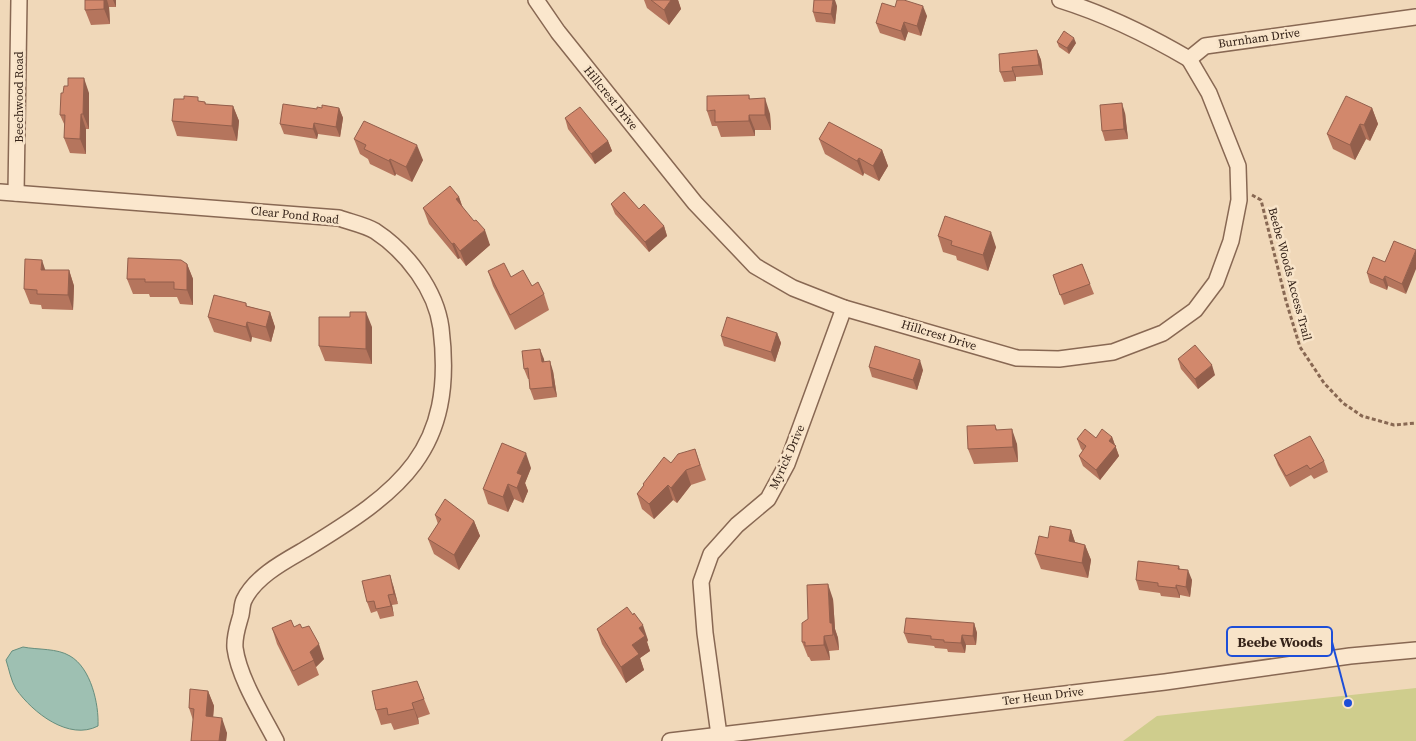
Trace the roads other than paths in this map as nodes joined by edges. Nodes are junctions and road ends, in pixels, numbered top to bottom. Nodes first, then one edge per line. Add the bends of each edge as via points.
1 (18, 0) edge
2 (536, 0) edge
3 (1060, 0) edge
4 (1416, 17) edge
5 (1189, 59) junction
6 (0, 192) edge
7 (16, 193) junction
8 (844, 308) junction
9 (1416, 650) edge
10 (719, 735) junction
11 (276, 741) edge
12 (670, 741) edge

1 - 7 street, Beechwood Road
2 - 8 street, Hillcrest Drive via 558,32 695,202 755,266 793,288
3 - 5 street via 1090,9 1152,37
4 - 5 street, Burnham Drive via 1213,44 1205,46
5 - 8 street, Hillcrest Drive via 1209,93 1238,166 1239,192 1231,241 1216,282 1195,310 1164,333 1113,352 1059,359 1017,358
6 - 7 street, Clear Pond Road
7 - 11 street, Clear Pond Road via 339,218 374,230 400,251 425,282 440,319 445,361 439,415 424,451 396,486 352,519 262,577 244,600 236,632 236,648 242,673
8 - 10 street, Myrick Drive via 787,464 768,499 737,525 711,554 701,582
9 - 10 street, Ter Heun Drive
10 - 12 street, Ter Heun Drive

